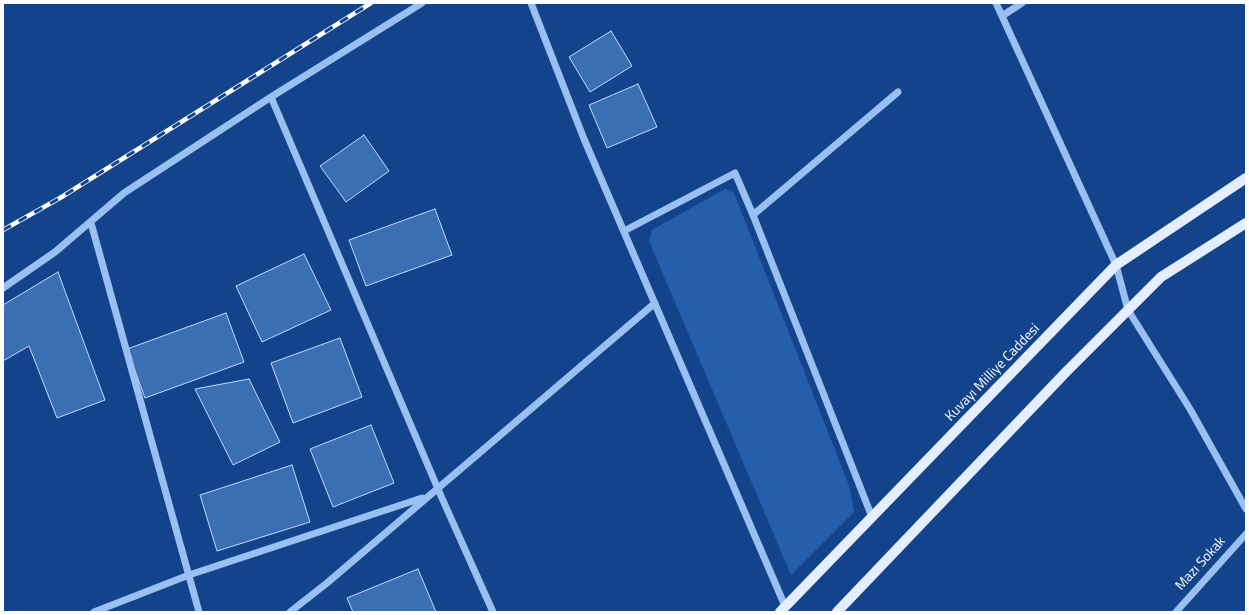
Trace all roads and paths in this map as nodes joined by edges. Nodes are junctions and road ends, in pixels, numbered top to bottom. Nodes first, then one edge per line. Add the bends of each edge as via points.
1 (422, 3) edge
2 (531, 3) edge
3 (996, 3) edge
4 (1022, 3) edge
5 (1002, 16) junction
6 (898, 92) dead end
7 (271, 97) junction
8 (1246, 178) edge
9 (753, 215) junction
10 (91, 223) junction
11 (1246, 223) edge
12 (624, 231) junction
13 (1116, 265) junction
14 (3, 288) edge
15 (655, 303) junction
16 (1128, 310) junction
17 (437, 488) junction
18 (426, 497) junction
19 (1246, 509) edge
20 (872, 517) junction
21 (1246, 534) edge
22 (189, 575) junction
23 (783, 609) edge
24 (94, 612) edge
25 (199, 612) edge
26 (290, 612) edge
27 (493, 612) edge
28 (837, 612) edge
29 (1176, 612) edge

1 - 7 street
2 - 12 street via 584,139
3 - 5 street
4 - 5 street
5 - 13 street
6 - 9 street
7 - 10 street via 124,193
7 - 17 street
8 - 13 main road, Kuvayı Milliye Caddesi
9 - 12 street via 735,173
9 - 20 street
10 - 14 street
10 - 22 street
11 - 16 main road via 1161,277
12 - 15 street
13 - 16 street
13 - 20 main road, Kuvayı Milliye Caddesi
15 - 17 street
15 - 23 street
16 - 19 street via 1190,409
16 - 28 main road
17 - 18 street
17 - 27 street
18 - 22 street
18 - 26 street
20 - 23 main road, Kuvayı Milliye Caddesi
21 - 29 street, Mazı Sokak
22 - 24 street
22 - 25 street

